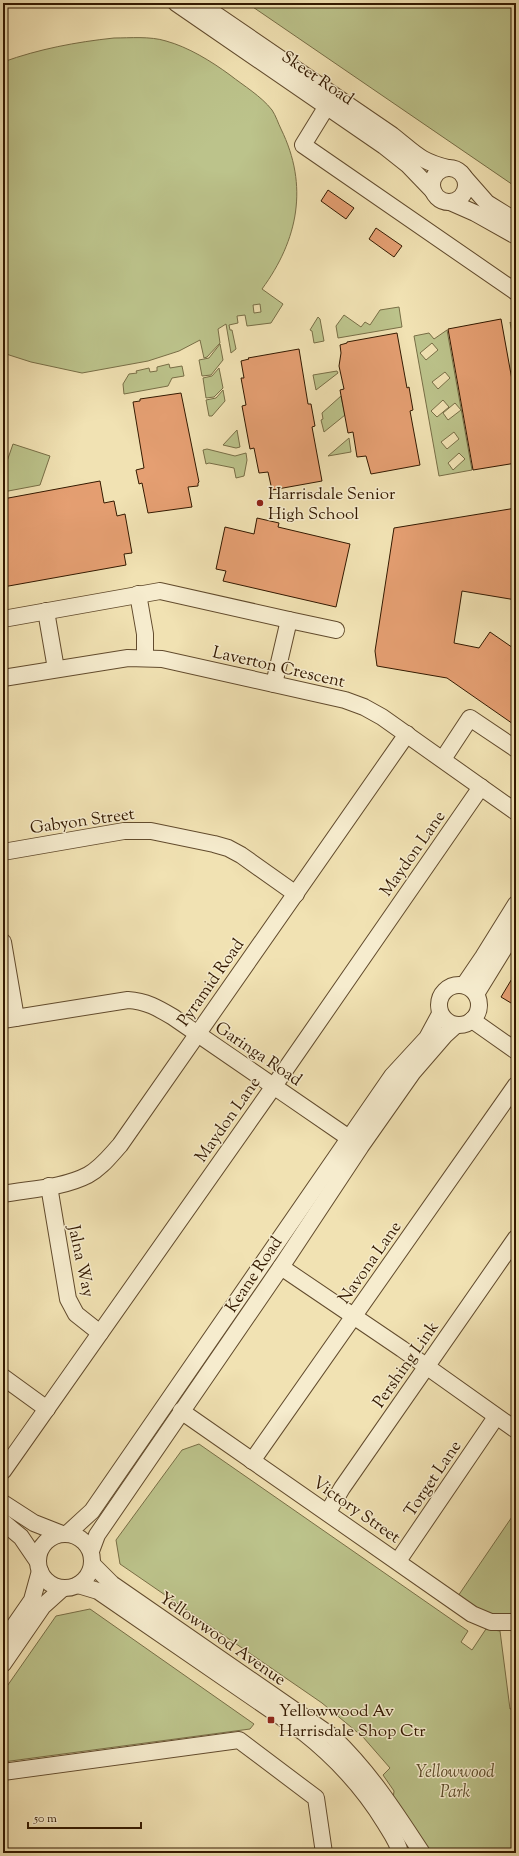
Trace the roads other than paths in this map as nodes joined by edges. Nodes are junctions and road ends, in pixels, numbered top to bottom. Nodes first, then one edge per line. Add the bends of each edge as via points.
1 (176, 3) edge
2 (199, 3) edge
3 (327, 106) junction
4 (448, 168) junction
5 (465, 178) junction
6 (433, 191) junction
7 (450, 202) junction
8 (516, 221) edge
9 (516, 236) edge
10 (516, 292) edge
11 (138, 594) junction
12 (46, 611) junction
13 (3, 619) edge
14 (289, 620) junction
15 (336, 630) dead end
16 (145, 657) junction
17 (56, 669) junction
18 (3, 678) edge
19 (274, 684) junction
20 (406, 734) junction
21 (516, 750) edge
22 (443, 759) junction
23 (481, 787) junction
24 (516, 812) edge
25 (3, 852) edge
26 (296, 894) junction
27 (516, 904) edge
28 (516, 929) edge
29 (3, 942) edge
30 (470, 990) junction
31 (440, 1014) junction
32 (10, 1019) edge
33 (472, 1020) junction
34 (456, 1025) junction
35 (197, 1034) junction
36 (516, 1051) edge
37 (516, 1085) edge
38 (274, 1086) junction
39 (349, 1138) junction
40 (49, 1186) junction
41 (3, 1194) edge
42 (516, 1238) edge
43 (281, 1267) junction
44 (354, 1317) junction
45 (100, 1333) junction
46 (426, 1367) junction
47 (3, 1377) edge
48 (47, 1408) junction
49 (181, 1411) junction
50 (496, 1417) junction
51 (516, 1430) edge
52 (252, 1460) junction
53 (3, 1470) edge
54 (3, 1503) edge
55 (328, 1512) junction
56 (3, 1522) edge
57 (64, 1534) junction
58 (92, 1558) junction
59 (398, 1561) junction
60 (39, 1567) junction
61 (71, 1587) junction
62 (516, 1622) edge
63 (3, 1642) edge
64 (3, 1664) edge
65 (3, 1772) edge
66 (324, 1853) edge
67 (400, 1853) edge
68 (422, 1853) edge

1 - 3 street, Skeet Road
2 - 4 street, Skeet Road via 387,132 416,156 426,162
3 - 6 street, Skeet Road via 388,149
3 - 10 street via 303,145
4 - 5 street via 458,170
4 - 6 street via 440,170 435,176 432,183
5 - 7 street via 464,194 458,200
5 - 8 street via 486,204
6 - 7 street via 438,198
7 - 9 street
11 - 12 street
11 - 14 street via 160,591
11 - 16 street via 145,634
12 - 13 street
12 - 17 street
14 - 15 street
14 - 19 street
16 - 17 street, Laverton Crescent
16 - 19 street, Laverton Crescent
17 - 18 street, Laverton Crescent
19 - 20 street, Laverton Crescent via 354,703
20 - 22 street, Laverton Crescent
20 - 26 street, Pyramid Road
21 - 22 street via 470,718
22 - 23 street, Laverton Crescent
23 - 24 street, Laverton Crescent
23 - 38 street, Maydon Lane
25 - 26 street, Gabyon Street via 124,831 151,831 228,848
26 - 35 street, Pyramid Road
27 - 30 street via 483,957
28 - 30 street
29 - 32 street
30 - 31 street, Keane Road via 455,985 444,990 438,1001
30 - 33 street via 479,1008
31 - 34 street via 445,1020
31 - 39 street, Keane Road via 427,1038 392,1076
32 - 35 street, Garinga Road via 128,1000 142,1001 162,1010
33 - 34 street, Keane Road
33 - 36 street
34 - 43 street, Keane Road via 445,1034 413,1072 360,1146
35 - 38 street, Garinga Road
35 - 40 street, Pyramid Road via 120,1145 103,1164 88,1175
37 - 44 street, Navona Lane
38 - 39 street, Garinga Road
38 - 45 street, Maydon Lane
39 - 57 street, Keane Road via 92,1511
40 - 41 street, Pyramid Road
40 - 45 street, Jalna Way via 68,1300 76,1314
42 - 46 street, Pershing Link
43 - 44 street
43 - 49 street, Keane Road
44 - 46 street
44 - 52 street, Navona Lane
45 - 48 street, Maydon Lane
46 - 50 street
46 - 55 street, Pershing Link
47 - 48 street
48 - 53 street, Maydon Lane
49 - 52 street, Victory Street
49 - 58 street, Keane Road via 97,1535
50 - 51 street
50 - 59 street, Torget Lane
52 - 55 street, Victory Street
54 - 57 street via 34,1523
55 - 59 street, Victory Street
56 - 60 street via 21,1537
57 - 58 street via 85,1542
57 - 60 street, Keane Road via 55,1536 44,1544 40,1550
58 - 61 street, Keane Road via 88,1576
58 - 68 street, Yellowwood Avenue via 112,1584 332,1737 372,1779
59 - 62 street, Victory Street via 482,1619 496,1623
60 - 61 street via 47,1581 57,1587
60 - 63 street, Keane Road via 32,1600
61 - 64 street, Keane Road via 43,1606
61 - 67 street, Yellowwood Avenue via 98,1591 303,1732 324,1749 362,1789 396,1840
65 - 66 street via 240,1740 316,1798

